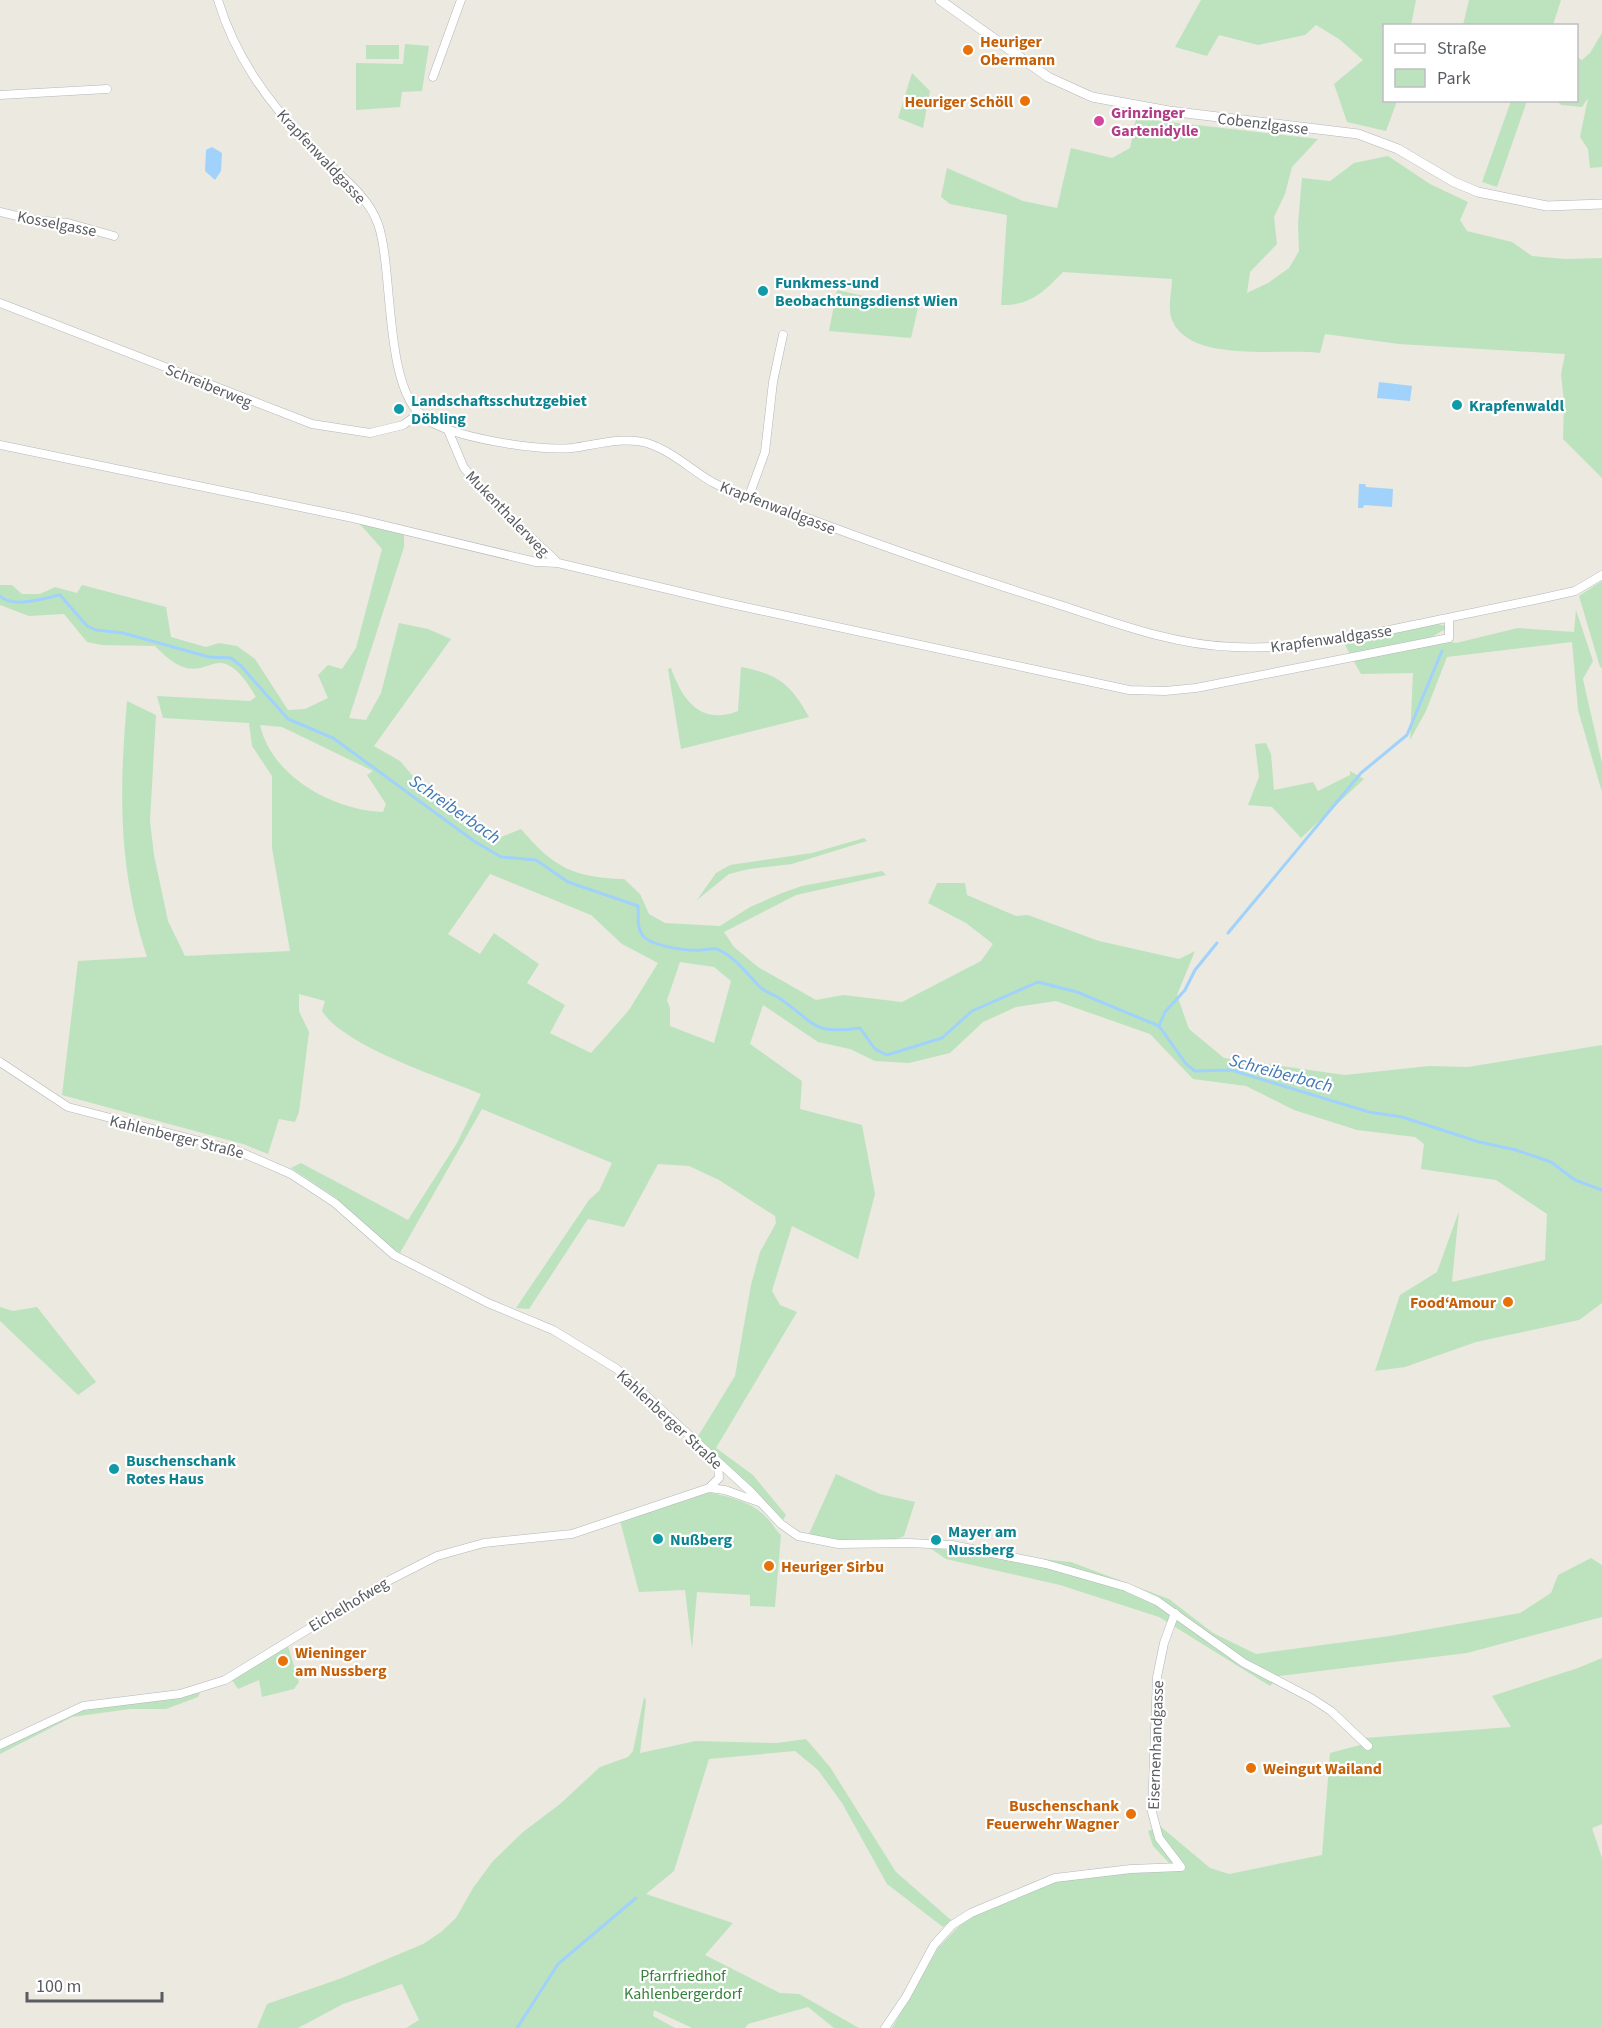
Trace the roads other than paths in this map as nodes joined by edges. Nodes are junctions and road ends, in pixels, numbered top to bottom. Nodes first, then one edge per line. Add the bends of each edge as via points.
1 (218, 0) edge
2 (461, 0) edge
3 (940, 0) edge
4 (433, 77) dead end
5 (107, 89) dead end
6 (0, 95) edge
7 (1602, 204) edge
8 (0, 212) edge
9 (114, 236) dead end
10 (0, 303) edge
11 (783, 335) dead end
12 (420, 414) junction
13 (447, 428) junction
14 (0, 445) edge
15 (749, 496) junction
16 (558, 563) junction
17 (1602, 575) edge
18 (1449, 618) junction
19 (0, 1062) edge
20 (717, 1463) junction
21 (709, 1488) junction
22 (762, 1504) junction
23 (1175, 1613) junction
24 (0, 1745) edge
25 (1368, 1746) dead end
26 (885, 2028) edge

1 - 12 street, Krapfenwaldgasse via 230,37 257,84 306,143 359,195 376,219 383,244 392,337 406,390
2 - 4 street
3 - 7 street, Cobenzlgasse via 1048,77 1092,97 1169,111 1358,134 1398,148 1478,192 1547,206
5 - 6 street
8 - 9 street, Kosselgasse via 68,223
10 - 12 street, Schreiberweg via 312,424 370,434 393,429
11 - 15 street via 765,452
12 - 13 street, Krapfenwaldgasse
13 - 15 street, Krapfenwaldgasse via 526,447 645,443 684,462 714,483
13 - 16 street, Mukenthalerweg via 464,468
14 - 16 street via 352,518 536,562
15 - 18 street, Krapfenwaldgasse via 1001,588 1192,644 1242,648 1295,646
16 - 18 street via 1139,691 1197,688 1449,638
17 - 18 street, Krapfenwaldgasse via 1575,591
19 - 20 street, Kahlenberger Straße via 68,1107 206,1141 281,1168 335,1203 394,1255 488,1303 553,1330 617,1369
20 - 21 street via 718,1478
20 - 22 street, Kahlenberger Straße
21 - 22 street
21 - 24 street, Eichelhofweg via 572,1534 484,1543 447,1552 382,1584 225,1680 180,1694 83,1706
22 - 23 street, Kahlenberger Straße via 786,1529 816,1541 928,1543 1011,1556 1126,1587
23 - 25 street, Kahlenberger Straße via 1244,1662 1322,1705
23 - 26 street, Eisernenhandgasse via 1157,1677 1152,1812 1158,1838 1181,1867 1055,1878 971,1913 952,1925 934,1945

